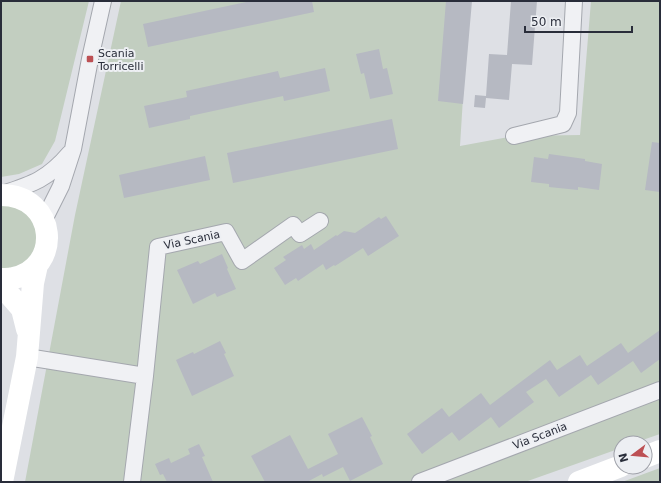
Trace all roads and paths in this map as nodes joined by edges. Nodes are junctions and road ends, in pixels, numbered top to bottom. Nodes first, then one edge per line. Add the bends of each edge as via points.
1 (103, 1) edge
2 (574, 1) edge
3 (514, 136) dead end
4 (62, 167) junction
5 (1, 195) edge
6 (44, 220) junction
7 (320, 221) dead end
8 (37, 265) junction
9 (1, 279) edge
10 (1, 287) edge
11 (29, 336) junction
12 (26, 358) junction
13 (145, 376) junction
14 (660, 390) edge
15 (613, 469) edge
16 (2, 482) edge
17 (132, 482) edge
18 (420, 482) edge
19 (579, 482) edge

1 - 4 street via 73,148
2 - 3 street via 568,113 563,124
4 - 5 street via 33,184
4 - 6 street via 61,186
5 - 6 main road via 12,195 25,200 36,208
6 - 8 main road via 47,243
7 - 13 street, Via Scania via 300,234 293,225 242,261 226,232 158,247
8 - 9 main road via 26,274
8 - 11 main road
10 - 11 main road via 22,309
11 - 12 main road
12 - 13 street
12 - 16 main road
13 - 17 street, Via Scania
14 - 18 street, Via Scania
15 - 19 main road

